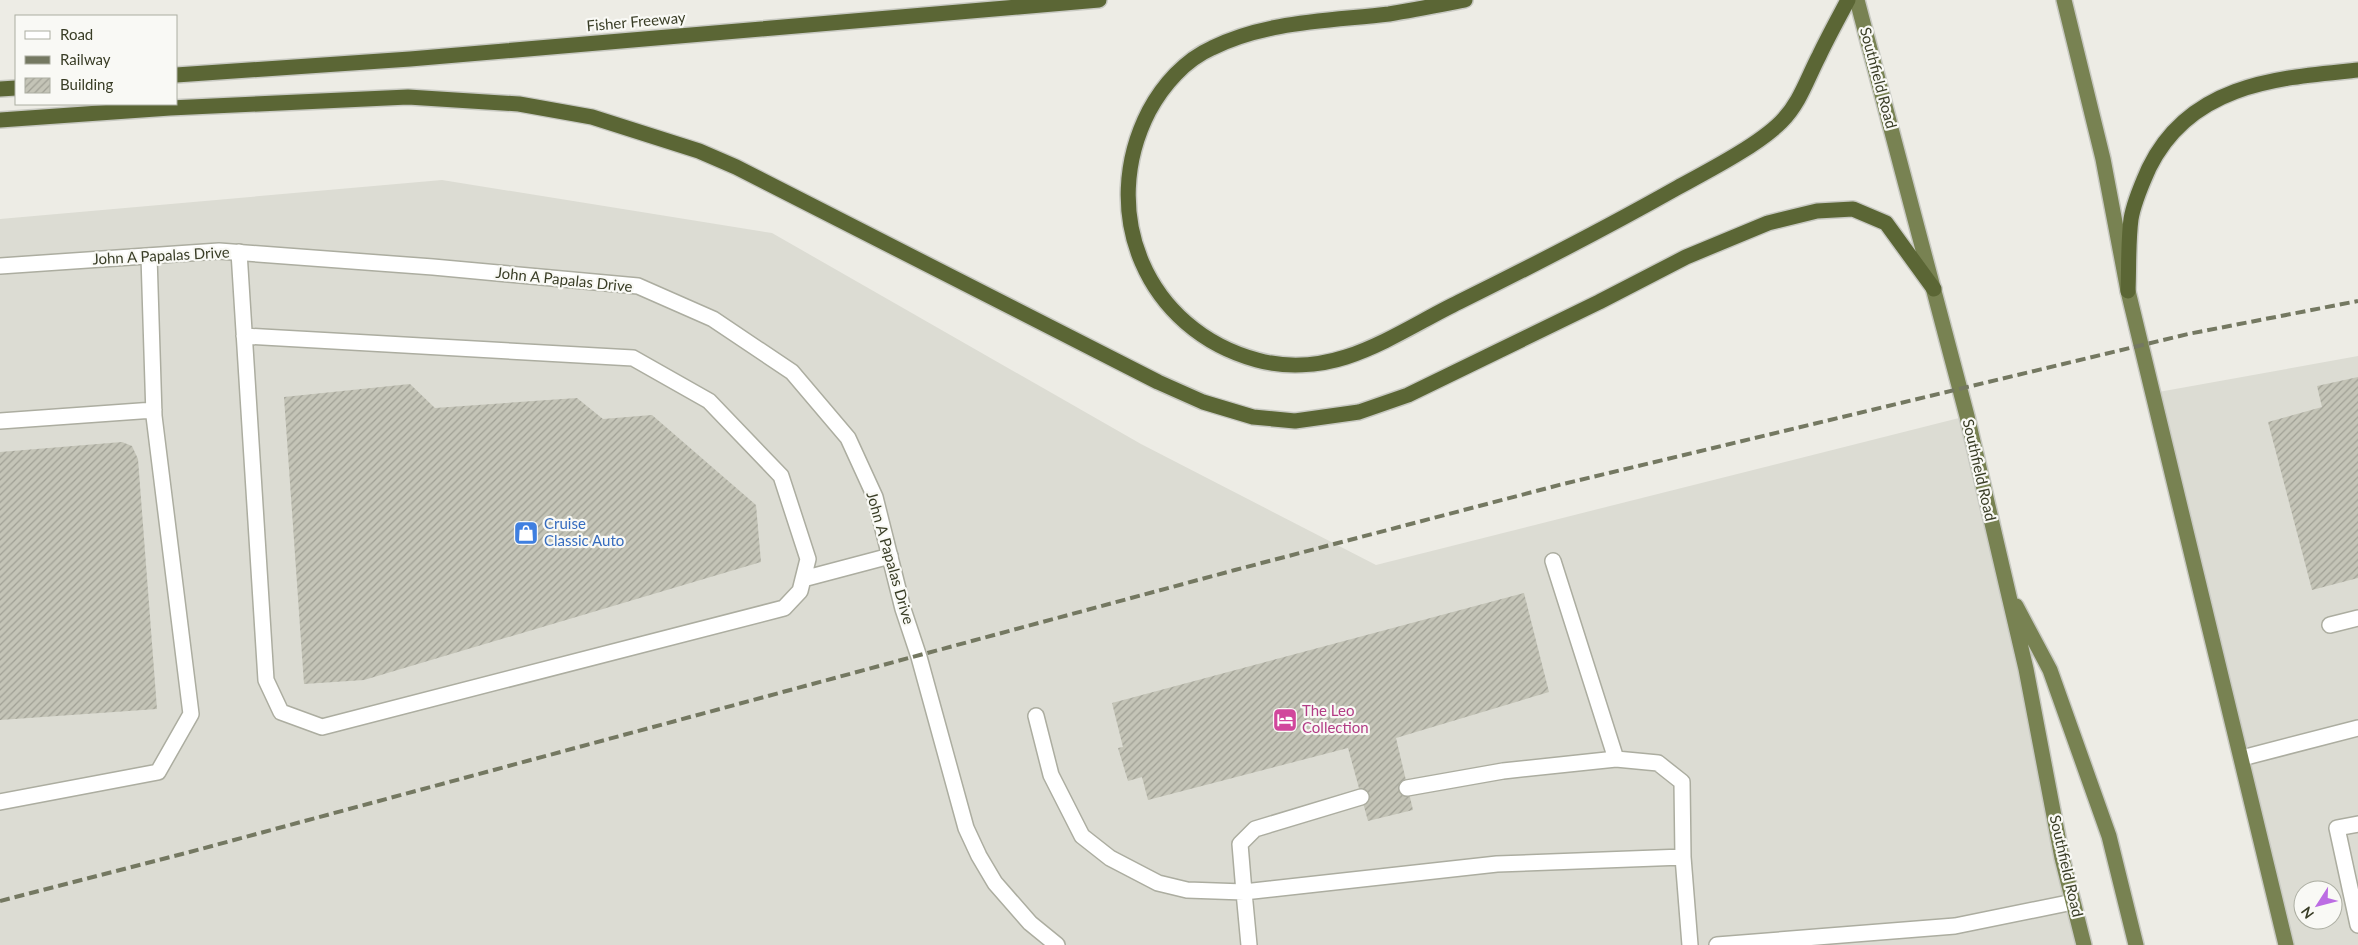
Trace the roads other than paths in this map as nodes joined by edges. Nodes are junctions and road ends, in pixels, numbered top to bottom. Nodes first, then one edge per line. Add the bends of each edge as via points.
1 (1099, 0) edge
2 (1464, 0) edge
3 (1848, 0) edge
4 (1857, 0) edge
5 (2064, 0) edge
6 (2358, 70) edge
7 (178, 75) edge
8 (15, 88) edge
9 (0, 89) edge
10 (0, 120) edge
11 (239, 252) junction
12 (149, 256) junction
13 (0, 266) edge
14 (1934, 289) junction
15 (2128, 291) junction
16 (244, 336) junction
17 (154, 410) junction
18 (0, 421) edge
19 (890, 556) junction
20 (1553, 561) dead end
21 (803, 578) junction
22 (2006, 587) junction
23 (2358, 618) edge
24 (2330, 625) dead end
25 (1036, 716) dead end
26 (2358, 728) edge
27 (2242, 758) junction
28 (1616, 759) junction
29 (1407, 788) dead end
30 (1361, 797) dead end
31 (0, 802) edge
32 (2358, 824) edge
33 (1683, 857) junction
34 (1244, 892) junction
35 (2073, 902) junction
36 (2358, 925) edge
37 (1057, 945) edge
38 (1249, 945) edge
39 (1690, 945) edge
40 (1717, 945) edge
41 (2084, 945) edge
42 (2136, 945) edge
43 (2286, 945) edge

1 - 7 highway, Fisher Freeway via 410,59
2 - 3 highway via 1394,13 1278,26 1211,48 1176,74 1155,100 1139,131 1131,161 1128,200 1133,240 1146,274 1166,304 1193,331 1222,347 1258,360 1319,364 1349,356 1395,336 1571,247 1714,167 1779,124 1797,102
4 - 14 highway, Southfield Road
5 - 15 highway via 2103,159
6 - 15 highway via 2286,77 2238,90 2205,104 2177,127 2156,155 2141,185 2131,218
8 - 9 highway
10 - 14 highway via 408,97 519,104 592,117 699,150 1203,402 1253,417 1295,421 1360,412 1376,406 1434,382 1686,257 1768,223 1817,211 1853,210 1886,223
11 - 12 street, John A Papalas Drive via 219,250
11 - 16 street
11 - 19 street, John A Papalas Drive via 434,266 638,286 713,319 792,372 848,438 875,497
12 - 13 street, John A Papalas Drive
12 - 17 street
14 - 22 highway, Southfield Road
15 - 27 highway
16 - 21 street via 632,358 709,401 781,476 808,559
16 - 21 street via 266,680 281,712 322,727 351,720 784,608 800,591
17 - 18 street
17 - 31 street via 191,714 158,772
19 - 21 street
19 - 37 street, John A Papalas Drive via 966,828 995,884 1030,923
20 - 28 street
22 - 35 highway, Southfield Road via 2026,669
22 - 42 highway via 2050,670 2109,836
23 - 24 street
25 - 34 street via 1050,775 1082,836 1110,858 1158,884 1187,890
26 - 27 street
27 - 43 highway
28 - 29 street via 1503,771
28 - 33 street via 1658,763 1682,782
30 - 34 street via 1255,829 1240,844
32 - 36 street via 2337,828
33 - 34 street via 1497,864
33 - 39 street
34 - 38 street
35 - 40 street via 1955,926
35 - 41 highway, Southfield Road

